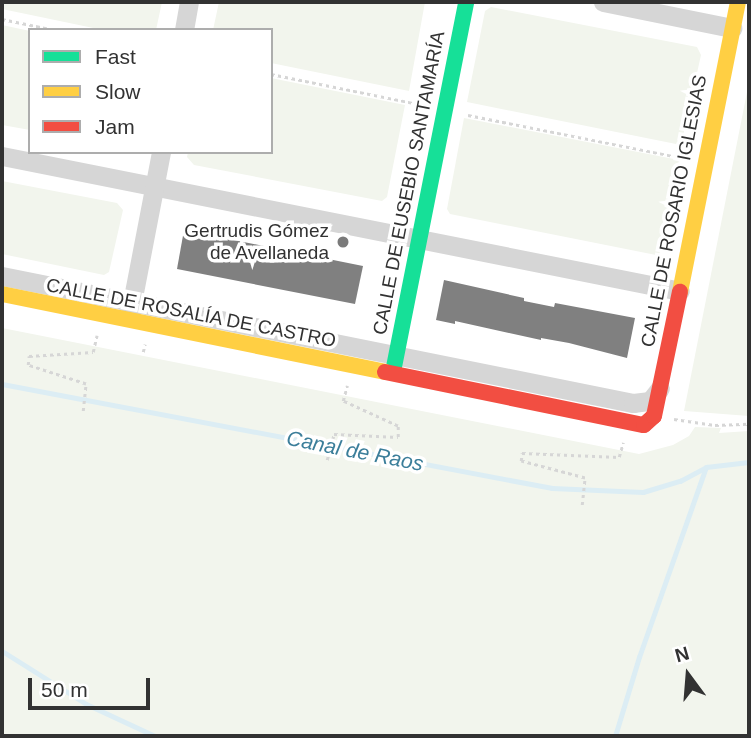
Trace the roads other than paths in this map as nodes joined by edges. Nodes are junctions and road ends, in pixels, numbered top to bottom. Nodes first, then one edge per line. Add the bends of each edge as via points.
1 (189, 2) edge
2 (466, 2) edge
3 (603, 2) edge
4 (737, 2) edge
5 (184, 28) edge
6 (732, 28) junction
7 (161, 154) edge
8 (2, 156) edge
9 (154, 186) junction
10 (406, 234) junction
11 (2, 276) edge
12 (680, 291) junction
13 (2, 294) edge
14 (130, 311) junction
15 (385, 357) junction
16 (661, 387) junction
17 (649, 421) joint

1 - 5 street
2 - 10 street, CALLE DE EUSEBIO SANTAMARÍA via 444,110
3 - 6 street
4 - 6 street, CALLE DE ROSARIO IGLESIAS
6 - 12 street, CALLE DE ROSARIO IGLESIAS
7 - 9 street
8 - 9 street
9 - 10 street
9 - 14 street
10 - 12 street
10 - 15 street, CALLE DE EUSEBIO SANTAMARÍA
11 - 14 street, CALLE DE ROSALÍA DE CASTRO
12 - 16 street, CALLE DE ROSARIO IGLESIAS
13 - 14 street, CALLE DE ROSALÍA DE CASTRO
14 - 15 street, CALLE DE ROSALÍA DE CASTRO
15 - 16 street, CALLE DE ROSALÍA DE CASTRO via 633,403 650,401
15 - 17 street, CALLE DE ROSALÍA DE CASTRO
16 - 17 street, CALLE DE ROSARIO IGLESIAS

